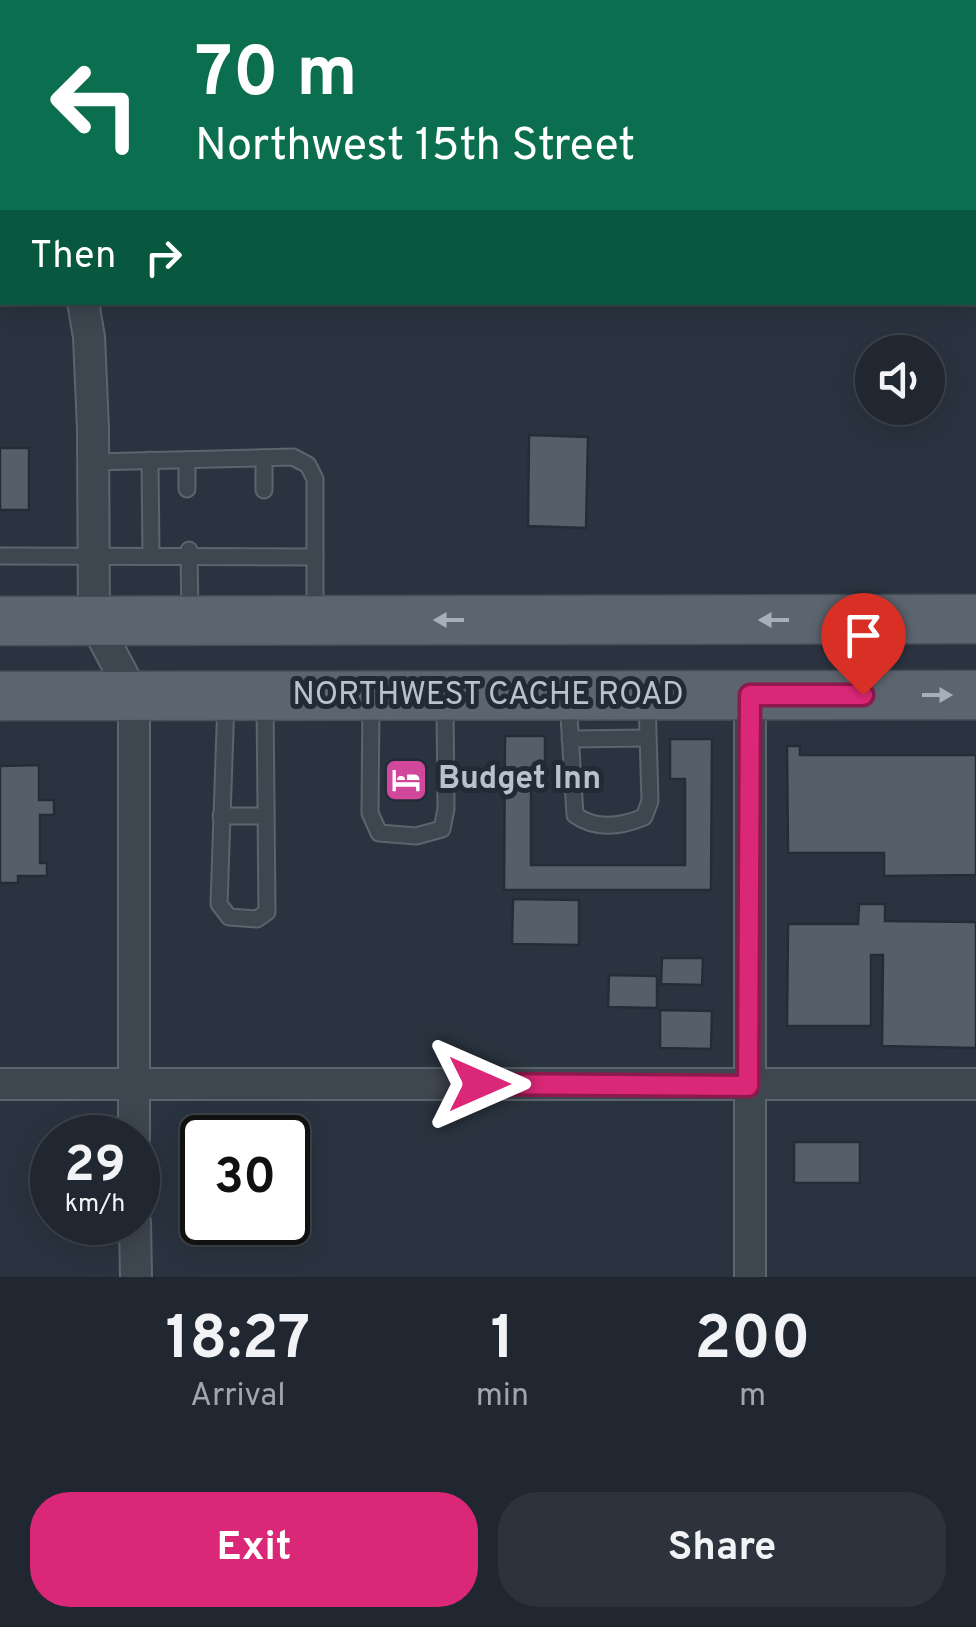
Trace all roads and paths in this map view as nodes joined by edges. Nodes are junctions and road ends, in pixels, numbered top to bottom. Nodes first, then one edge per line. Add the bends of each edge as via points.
1 (84, 305) edge
2 (264, 458) junction
3 (150, 460) junction
4 (186, 460) junction
5 (93, 462) junction
6 (187, 489) dead end
7 (264, 490) dead end
8 (189, 553) junction
9 (0, 556) edge
10 (93, 556) junction
11 (152, 556) junction
12 (315, 557) junction
13 (976, 619) edge
14 (315, 620) junction
15 (0, 621) edge
16 (94, 621) junction
17 (190, 621) junction
18 (750, 695) junction
19 (976, 695) edge
20 (0, 696) edge
21 (134, 696) junction
22 (246, 696) junction
23 (371, 696) junction
24 (444, 696) junction
25 (569, 717) junction
26 (647, 717) junction
27 (221, 816) junction
28 (266, 816) junction
29 (134, 1081) junction
30 (0, 1084) edge
31 (976, 1084) edge
32 (748, 1086) junction
33 (134, 1115) edge
34 (135, 1245) edge
35 (136, 1277) edge
36 (750, 1277) edge

1 - 5 street
2 - 4 lane
2 - 7 lane
2 - 12 lane via 308,465 315,479
3 - 4 lane
3 - 5 lane
3 - 11 lane
4 - 6 lane
5 - 10 street
8 - 11 lane
8 - 12 lane
8 - 17 lane
9 - 10 lane
10 - 11 lane
10 - 16 street
12 - 14 lane
13 -> 14 main road
14 - 17 main road
15 - 16 main road
16 - 17 main road
16 - 21 street
18 -> 19 main road, NORTHWEST CACHE ROAD
18 - 26 main road, NORTHWEST CACHE ROAD
18 - 32 street
20 - 21 main road, NORTHWEST CACHE ROAD
21 - 22 main road, NORTHWEST CACHE ROAD
21 - 29 street
22 - 23 main road, NORTHWEST CACHE ROAD
22 - 27 lane
22 - 28 lane
23 - 24 main road, NORTHWEST CACHE ROAD
23 - 24 lane via 370,812 379,834 416,836 442,829
24 - 25 main road, NORTHWEST CACHE ROAD
25 - 26 main road, NORTHWEST CACHE ROAD
25 - 26 lane via 575,815 589,824 625,825 644,817 650,802
27 - 28 lane
27 - 28 lane via 219,904 229,917 256,919 267,912
29 - 30 street
29 - 32 street
29 - 33 street
31 - 32 street
32 - 36 street
34 - 35 street

